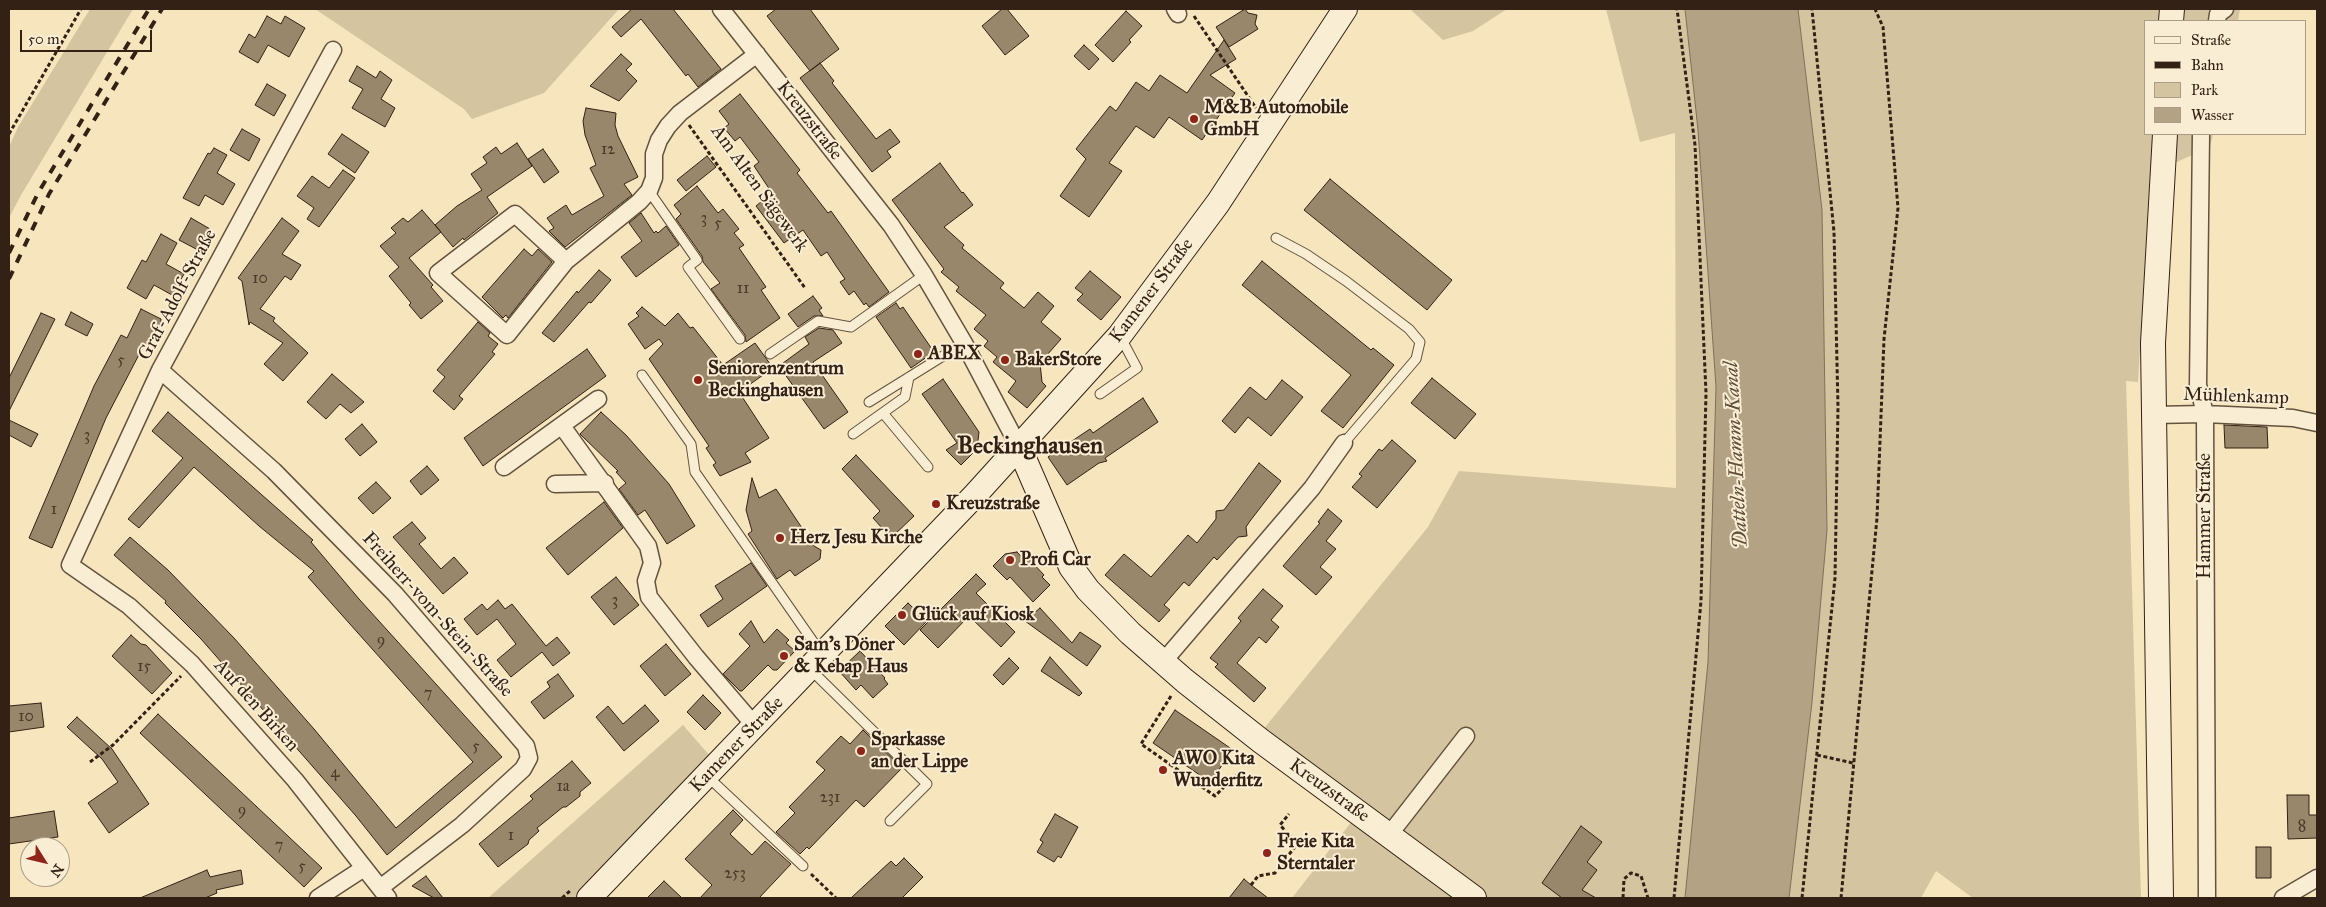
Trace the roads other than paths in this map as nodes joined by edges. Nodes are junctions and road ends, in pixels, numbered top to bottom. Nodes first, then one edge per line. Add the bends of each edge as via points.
1 (721, 9) edge
2 (1345, 9) edge
3 (2225, 9) edge
4 (2217, 20) edge
5 (333, 50) dead end
6 (757, 54) junction
7 (2165, 135) edge
8 (2201, 135) edge
9 (649, 191) junction
10 (1276, 238) dead end
11 (566, 261) junction
12 (924, 275) junction
13 (1120, 335) junction
14 (740, 339) dead end
15 (964, 343) junction
16 (770, 354) dead end
17 (160, 370) junction
18 (642, 374) dead end
19 (909, 377) junction
20 (1100, 394) dead end
21 (598, 399) dead end
22 (869, 402) dead end
23 (883, 413) junction
24 (2205, 414) junction
25 (2153, 416) junction
26 (2317, 423) edge
27 (562, 426) junction
28 (853, 434) dead end
29 (1344, 443) joint
30 (1019, 447) junction
31 (504, 466) dead end
32 (928, 467) dead end
33 (605, 483) junction
34 (555, 484) dead end
35 (70, 565) joint
36 (816, 662) junction
37 (1163, 662) junction
38 (755, 726) junction
39 (1466, 736) dead end
40 (707, 776) junction
41 (890, 821) dead end
42 (1389, 835) junction
43 (803, 866) road end
44 (364, 868) junction
45 (2317, 878) edge
46 (384, 893) edge
47 (585, 893) edge
48 (318, 898) edge
49 (1474, 898) edge
50 (2161, 898) edge
51 (2207, 898) edge
52 (2283, 898) edge

1 - 6 street, Kreuzstraße
2 - 13 main road, Kamener Straße via 1218,203
3 - 4 street via 2218,14
5 - 17 street, Graf-Adolf-Straße
6 - 9 street via 680,113 659,140
6 - 12 street, Kreuzstraße via 891,225
7 - 25 main road via 2153,343
8 - 24 street, Hammer Straße via 2198,385
9 - 11 street
9 - 14 lane via 697,260 688,267
10 - 29 lane via 1346,281 1409,329 1420,342 1416,359
11 - 11 street via 506,335 438,273 515,214
12 - 15 street, Kreuzstraße
12 - 16 lane via 851,327 818,322
13 - 20 lane via 1137,368
13 - 30 main road, Kamener Straße
15 - 19 lane
15 - 30 street, Kreuzstraße
17 - 35 street, Graf-Adolf-Straße
17 - 46 street, Freiherr-vom-Stein-Straße via 274,471 395,594 526,746 529,758 523,769
18 - 36 lane via 691,444 694,472
19 - 22 lane
19 - 23 lane via 905,397
21 - 27 street
23 - 28 lane
23 - 32 lane
24 - 25 street, Mühlenkamp
24 - 26 street, Mühlenkamp via 2293,418
24 - 51 street, Hammer Straße
25 - 50 main road
27 - 31 street
27 - 33 street
29 - 37 street via 1312,488
30 - 36 main road, Kamener Straße
30 - 37 main road, Kreuzstraße via 1071,567 1088,590
33 - 34 street
33 - 38 street via 648,546 652,563 646,581 649,597
35 - 44 street, Auf den Birken via 129,606 192,664 295,780
36 - 38 main road, Kamener Straße
36 - 41 lane via 928,784
37 - 42 main road, Kreuzstraße
38 - 40 main road, Kamener Straße
39 - 42 street
40 - 43 lane
40 - 47 main road, Kamener Straße
42 - 49 main road, Kreuzstraße
44 - 46 street, Auf den Birken
44 - 48 street
45 - 52 street

